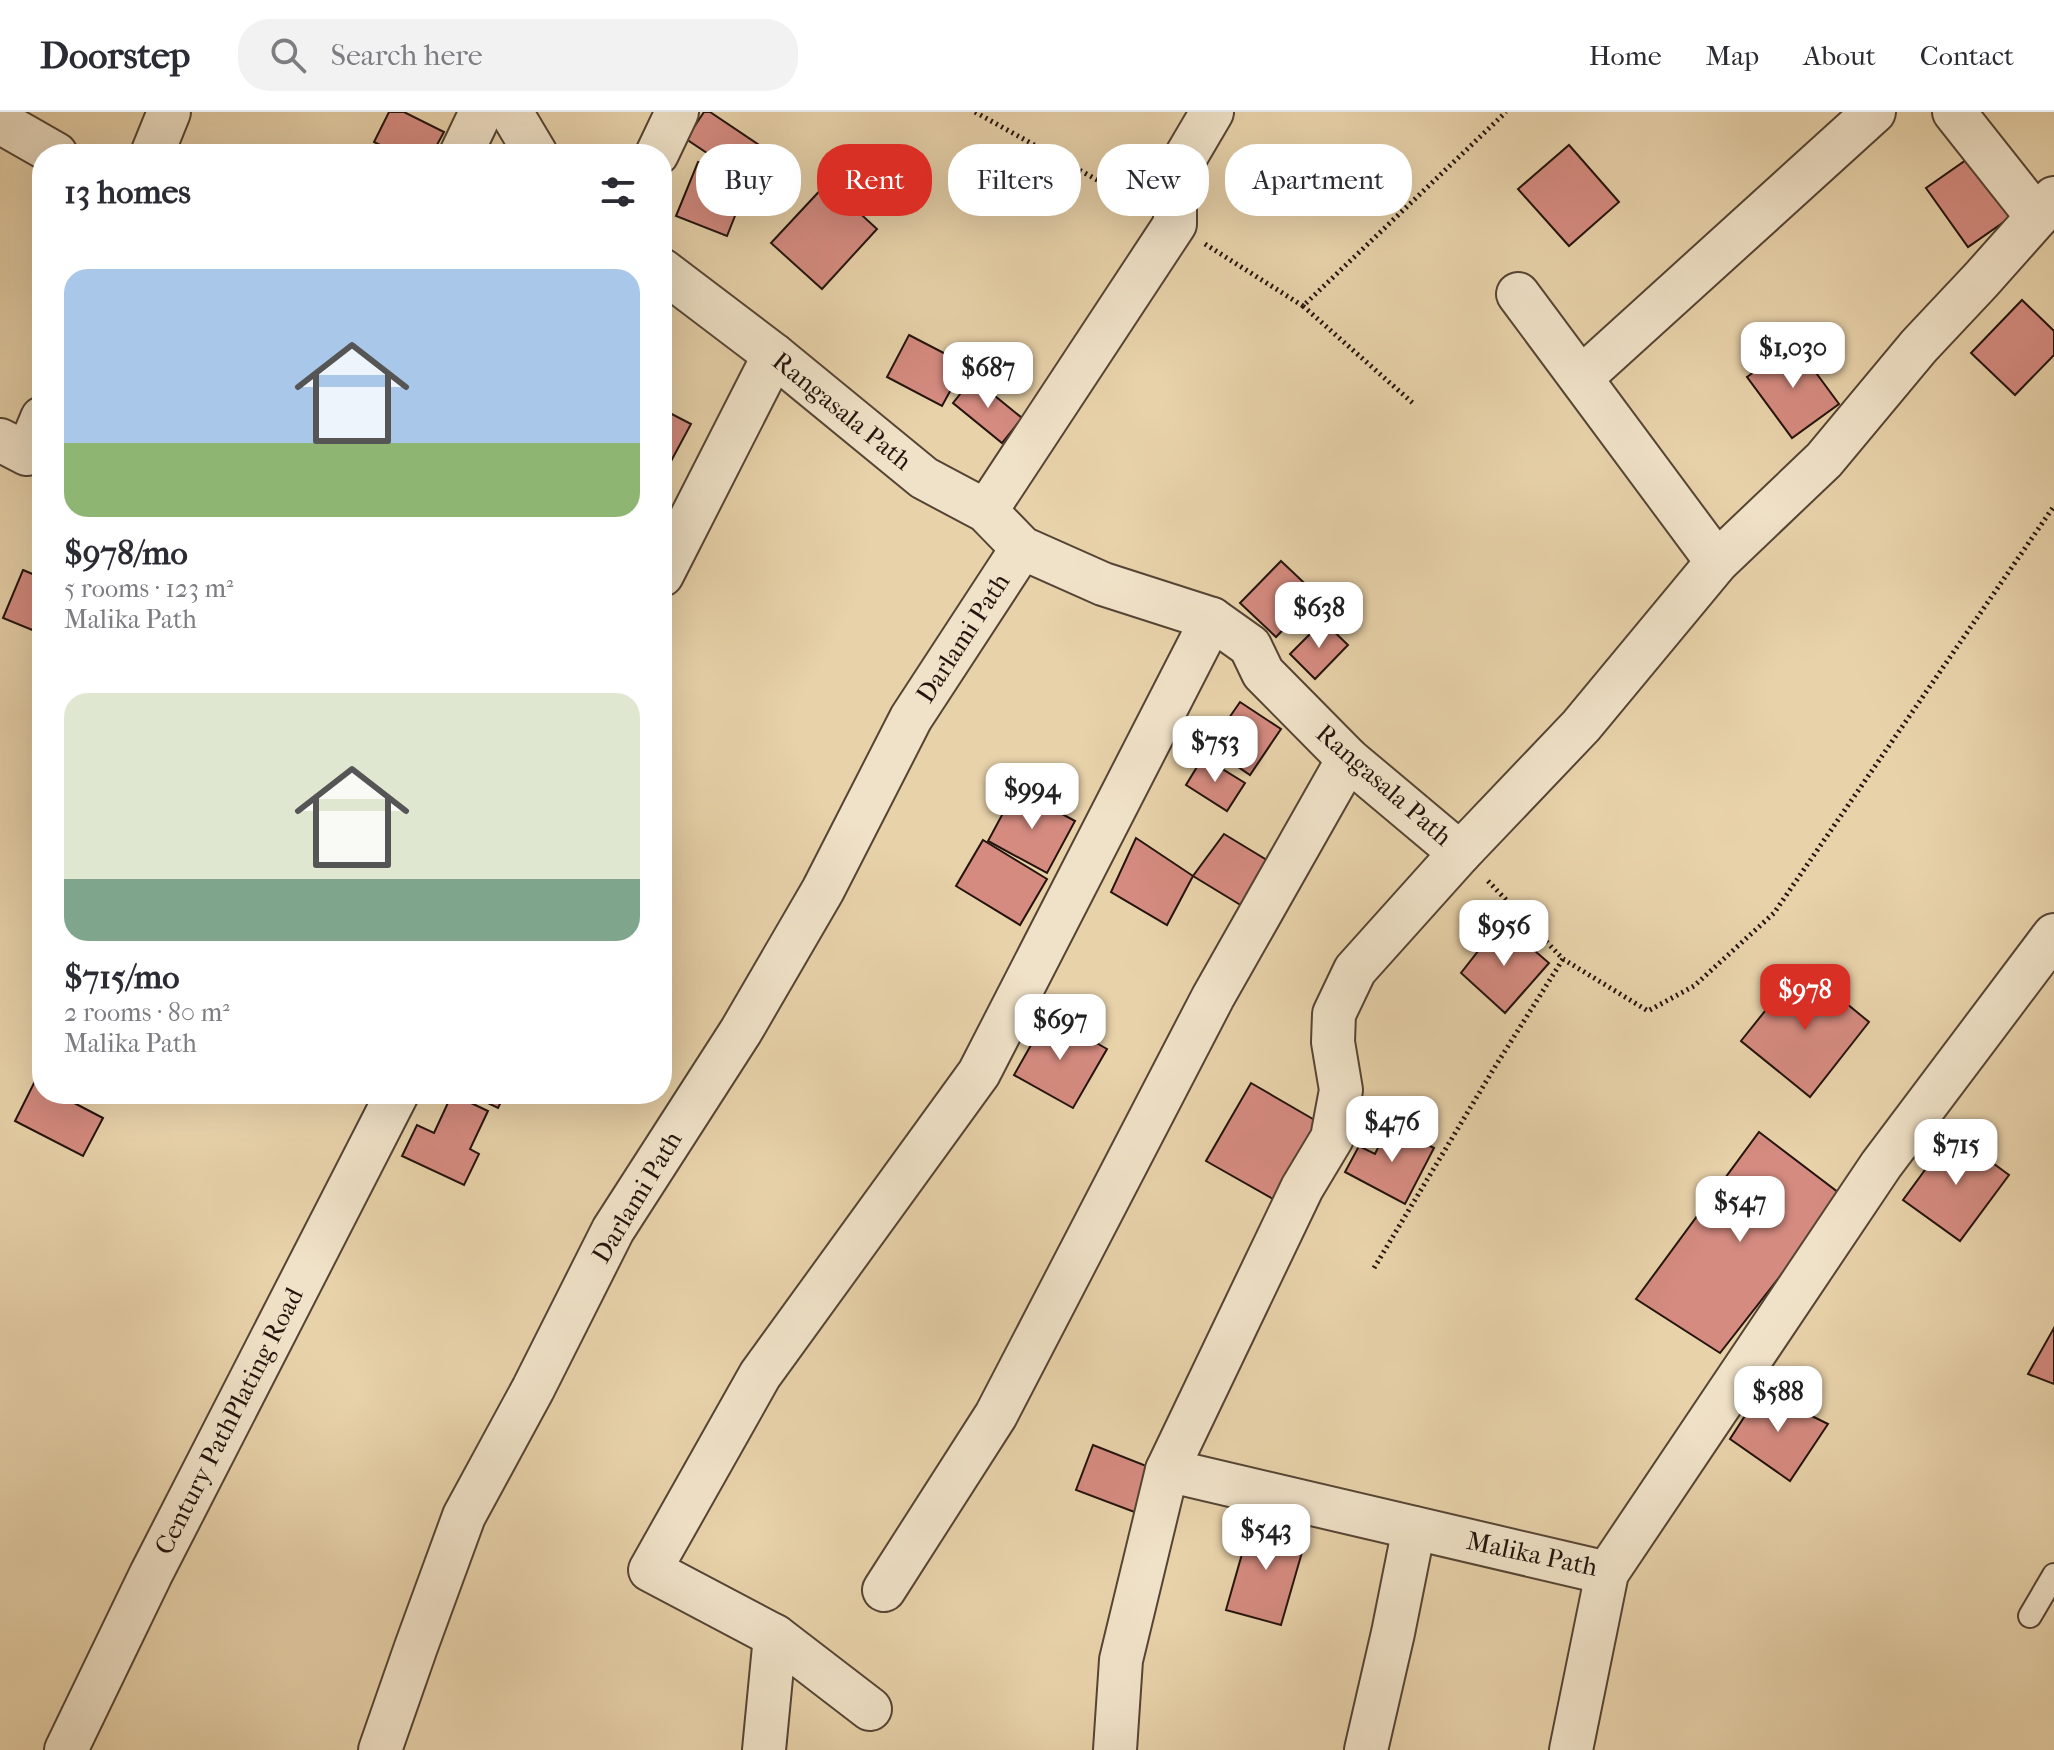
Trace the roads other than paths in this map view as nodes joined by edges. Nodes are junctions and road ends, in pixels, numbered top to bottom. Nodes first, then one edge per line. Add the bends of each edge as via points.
1 (169, 112) edge
2 (481, 112) edge
3 (511, 112) edge
4 (677, 112) edge
5 (1212, 112) edge
6 (1874, 112) edge
7 (1954, 112) edge
8 (0, 122) edge
9 (38, 144) edge
10 (156, 144) edge
11 (466, 144) edge
12 (530, 144) edge
13 (662, 144) edge
14 (2046, 207) edge
15 (672, 278) edge
16 (1518, 294) dead end
17 (774, 355) junction
18 (1581, 378) junction
19 (0, 440) edge
20 (32, 442) edge
21 (986, 511) junction
22 (1022, 548) junction
23 (672, 555) edge
24 (1717, 562) junction
25 (1212, 619) junction
26 (1348, 759) junction
27 (1460, 853) junction
28 (2054, 935) edge
29 (392, 1104) edge
30 (1167, 1470) junction
31 (1414, 1528) junction
32 (1607, 1573) junction
33 (2054, 1575) edge
34 (884, 1590) dead end
35 (2030, 1616) dead end
36 (775, 1636) junction
37 (870, 1709) dead end
38 (66, 1750) edge
39 (380, 1750) edge
40 (764, 1750) edge
41 (1115, 1750) edge
42 (1366, 1750) edge
43 (1571, 1750) edge

1 - 10 street
2 - 11 street
3 - 12 street
4 - 13 street
5 - 21 street via 1175,175 1175,224
6 - 18 street
7 - 14 street
8 - 9 street
14 - 24 street via 1824,460
15 - 17 street, Rangasala Path
16 - 18 street
17 - 21 street, Rangasala Path via 924,478
17 - 23 street
18 - 24 street
19 - 20 street via 27,454
21 - 22 street, Rangasala Path
22 - 25 street, Rangasala Path via 1103,584
22 - 39 street, Darlami Path via 911,718 823,890 741,1031 613,1230 464,1516
24 - 27 street via 1581,726
25 - 26 street, Rangasala Path via 1250,646 1263,673
25 - 36 street via 979,1073 760,1375 650,1570
26 - 27 street, Rangasala Path
26 - 34 street via 1213,997 996,1415
27 - 30 street via 1355,970 1339,1003 1333,1042 1341,1090 1332,1138 1302,1188
28 - 32 street, Malika Path via 1881,1165
29 - 38 street, Century PathPlating Road
30 - 31 street, Malika Path
30 - 41 street via 1121,1660
31 - 32 street, Malika Path
31 - 42 street
32 - 43 street
33 - 35 lane
36 - 37 street
36 - 40 street

